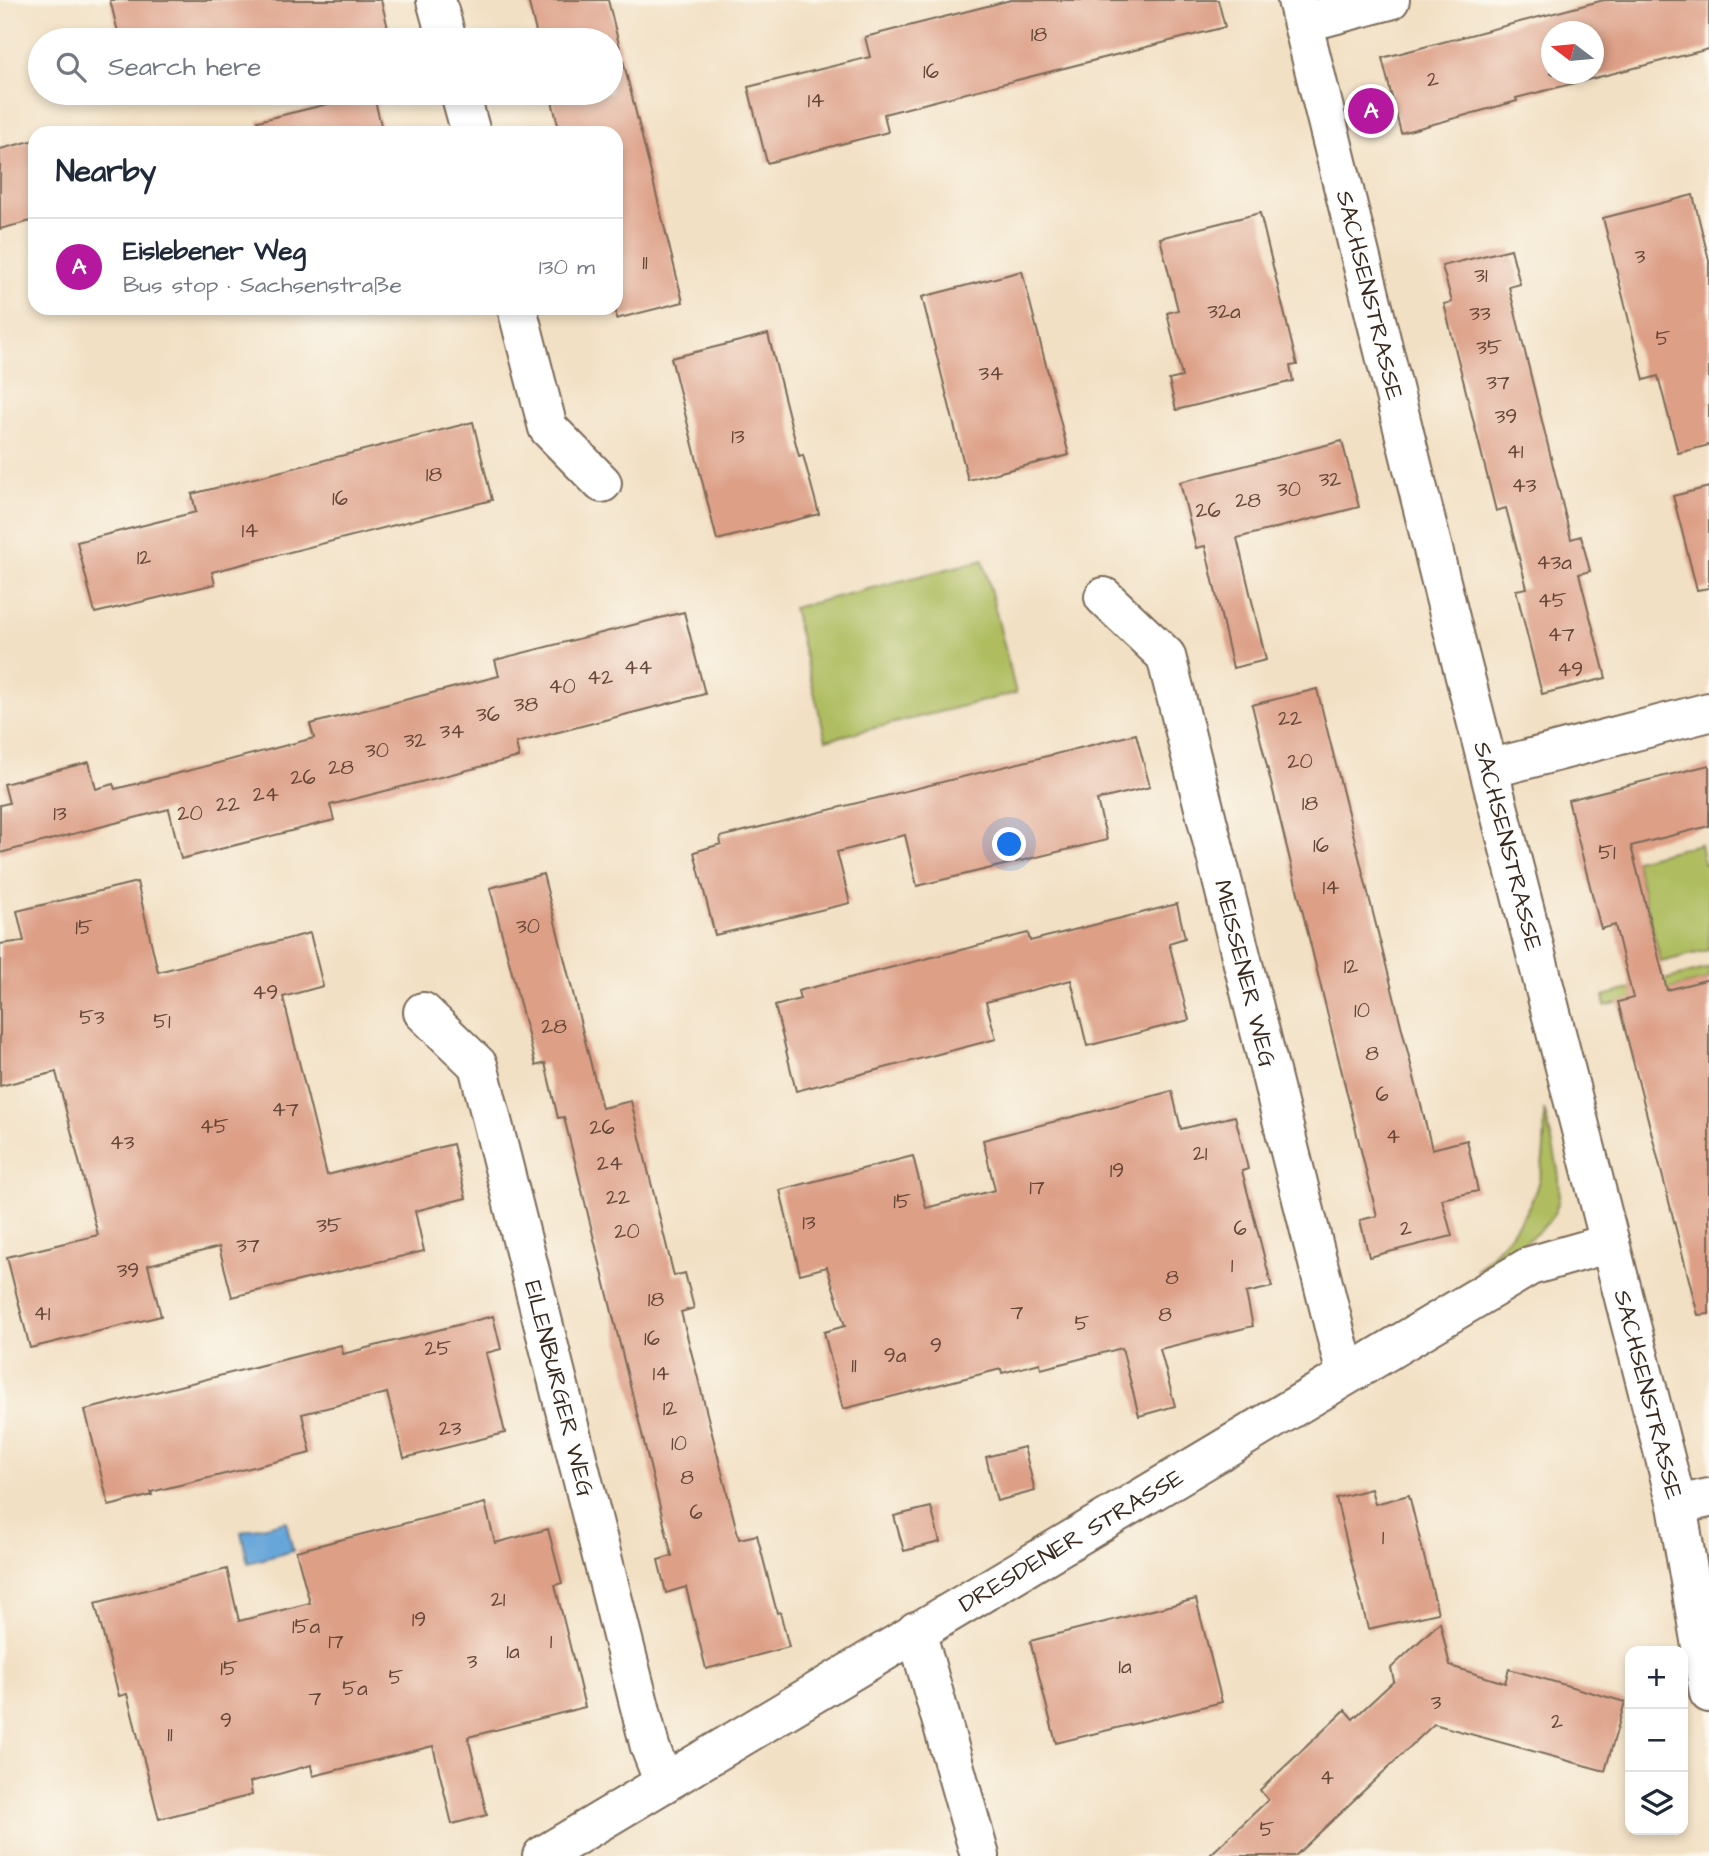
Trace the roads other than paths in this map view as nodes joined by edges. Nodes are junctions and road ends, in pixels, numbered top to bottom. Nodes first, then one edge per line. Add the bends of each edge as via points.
1 (436, 0) edge
2 (1390, 0) edge
3 (1300, 12) edge
4 (443, 28) edge
5 (463, 105) edge
6 (469, 126) edge
7 (519, 315) edge
8 (603, 483) dead end
9 (1104, 597) dead end
10 (1709, 712) edge
11 (1489, 769) junction
12 (423, 1012) dead end
13 (1610, 1243) junction
14 (1346, 1375) junction
15 (1693, 1502) edge
16 (916, 1631) junction
17 (1709, 1693) edge
18 (664, 1783) junction
19 (541, 1856) edge
20 (980, 1856) edge

1 - 4 street
2 - 3 street
3 - 11 street, SACHSENSTRASSE
5 - 6 street
7 - 8 street via 548,428
9 - 14 street, MEISSENER WEG via 1166,656
10 - 11 street
11 - 13 street, SACHSENSTRASSE
12 - 18 street, EILENBURGER WEG via 478,1065 646,1734
13 - 14 street, DRESDENER STRASSE via 1530,1266
13 - 15 street, SACHSENSTRASSE
14 - 16 street, DRESDENER STRASSE
15 - 17 street, SACHSENSTRASSE
16 - 18 street, DRESDENER STRASSE
16 - 20 street
18 - 19 street, DRESDENER STRASSE

